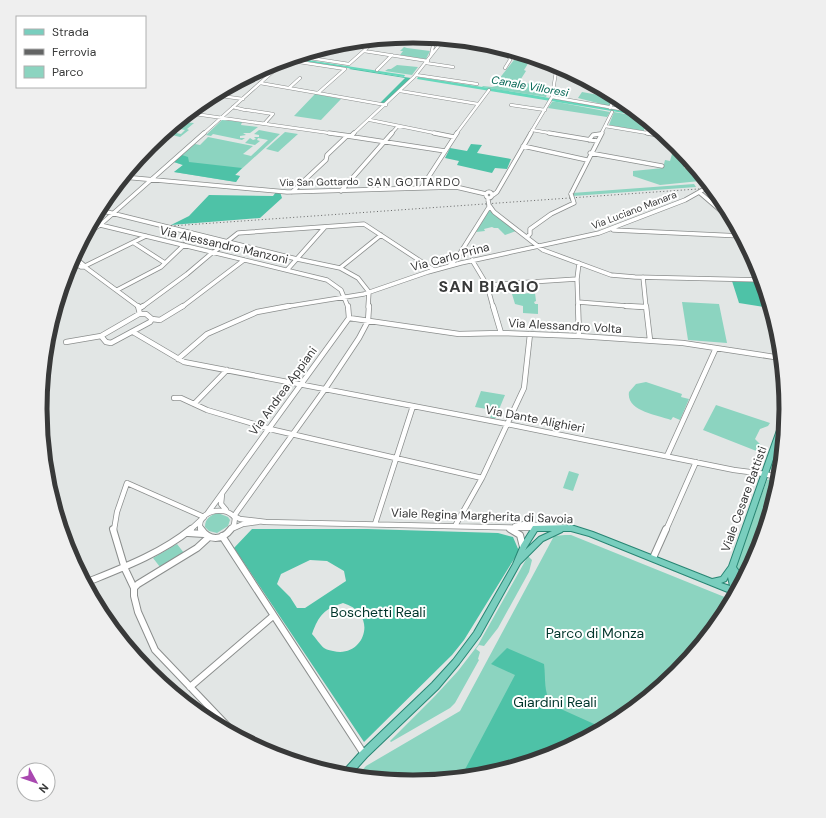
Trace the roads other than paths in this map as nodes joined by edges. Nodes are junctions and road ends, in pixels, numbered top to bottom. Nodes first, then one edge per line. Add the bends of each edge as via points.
1 (433, 45) joint
2 (370, 46) edge
3 (439, 46) joint
4 (355, 48) edge
5 (365, 50) junction
6 (392, 55) junction
7 (510, 56) edge
8 (431, 57) junction
9 (309, 58) edge
10 (297, 62) edge
11 (427, 62) junction
12 (453, 67) dead end
13 (505, 68) dead end
14 (275, 70) edge
15 (376, 70) dead end
16 (556, 72) edge
17 (416, 75) junction
18 (300, 78) dead end
19 (260, 83) junction
20 (477, 84) dead end
21 (289, 88) junction
22 (489, 90) dead end
23 (400, 91) junction
24 (318, 93) junction
25 (223, 96) edge
26 (243, 99) junction
27 (551, 99) junction
28 (612, 103) edge
29 (478, 104) junction
30 (511, 104) dead end
31 (386, 105) junction
32 (233, 107) junction
33 (610, 108) junction
34 (545, 110) junction
35 (623, 110) edge
36 (612, 112) dead end
37 (197, 114) edge
38 (221, 118) junction
39 (370, 120) junction
40 (264, 124) junction
41 (398, 126) junction
42 (605, 126) junction
43 (532, 130) junction
44 (600, 134) junction
45 (654, 134) edge
46 (347, 136) junction
47 (454, 138) junction
48 (589, 140) junction
49 (596, 141) junction
50 (383, 142) junction
51 (523, 146) junction
52 (445, 151) junction
53 (590, 153) junction
54 (587, 160) junction
55 (662, 166) dead end
56 (130, 177) edge
57 (152, 179) junction
58 (422, 187) junction
59 (705, 189) edge
60 (341, 190) junction
61 (700, 191) junction
62 (292, 192) junction
63 (490, 197) junction
64 (124, 204) junction
65 (489, 206) junction
66 (718, 208) edge
67 (107, 209) edge
68 (106, 211) edge
69 (113, 213) junction
70 (100, 225) junction
71 (325, 227) junction
72 (95, 228) edge
73 (611, 230) junction
74 (381, 235) junction
75 (146, 236) junction
76 (735, 236) edge
77 (527, 238) junction
78 (228, 241) junction
79 (134, 243) junction
80 (552, 243) junction
81 (184, 245) junction
82 (537, 247) junction
83 (213, 252) junction
84 (554, 255) junction
85 (457, 258) junction
86 (297, 259) junction
87 (244, 260) junction
88 (472, 260) junction
89 (79, 261) edge
90 (166, 263) junction
91 (461, 263) junction
92 (579, 263) junction
93 (77, 265) edge
94 (85, 266) junction
95 (448, 266) junction
96 (340, 268) junction
97 (287, 270) junction
98 (434, 270) junction
99 (643, 277) junction
100 (577, 279) junction
101 (755, 280) edge
102 (487, 285) junction
103 (117, 290) junction
104 (369, 292) junction
105 (345, 298) junction
106 (578, 302) junction
107 (646, 307) junction
108 (140, 308) junction
109 (140, 314) junction
110 (349, 318) junction
111 (152, 319) junction
112 (368, 321) junction
113 (133, 332) junction
114 (501, 333) junction
115 (530, 334) junction
116 (101, 336) junction
117 (579, 336) junction
118 (650, 340) junction
119 (66, 342) dead end
120 (716, 348) junction
121 (775, 357) edge
122 (178, 359) junction
123 (227, 370) junction
124 (300, 385) junction
125 (324, 390) junction
126 (174, 398) dead end
127 (194, 404) junction
128 (413, 406) junction
129 (507, 424) junction
130 (269, 428) junction
131 (292, 434) junction
132 (778, 437) edge
133 (667, 456) junction
134 (396, 457) junction
135 (696, 462) junction
136 (765, 474) junction
137 (773, 476) edge
138 (482, 478) junction
139 (222, 494) junction
140 (226, 511) junction
141 (204, 516) junction
142 (234, 516) junction
143 (266, 522) junction
144 (375, 524) junction
145 (455, 526) junction
146 (503, 527) junction
147 (511, 527) junction
148 (536, 528) junction
149 (571, 528) junction
150 (233, 529) junction
151 (188, 533) junction
152 (206, 535) junction
153 (222, 536) junction
154 (523, 547) junction
155 (532, 547) junction
156 (653, 558) junction
157 (516, 566) junction
158 (124, 567) junction
159 (732, 567) junction
160 (739, 574) edge
161 (91, 582) edge
162 (712, 582) junction
163 (734, 585) edge
164 (134, 588) junction
165 (732, 589) edge
166 (273, 616) junction
167 (190, 687) junction
168 (223, 722) edge
169 (364, 754) junction
170 (350, 769) edge

1 - 3 street
1 - 8 street
2 - 5 street
3 - 8 street
4 - 5 street
5 - 6 street
5 - 9 street via 350,64
6 - 11 street
6 - 15 street
7 - 13 street
8 - 11 street
10 - 24 street via 344,69
11 - 12 street
11 - 17 street
14 - 19 street
16 - 27 street
17 - 20 street
17 - 23 street
18 - 21 street
19 - 21 street
19 - 26 street
21 - 24 street
22 - 29 street
23 - 29 street
23 - 31 street
24 - 31 street
25 - 26 street
26 - 32 street
27 - 33 street
27 - 34 street
28 - 33 street
29 - 47 street
30 - 34 street
31 - 39 street
32 - 38 street
32 - 40 street via 273,114
33 - 35 street
34 - 43 street
36 - 42 street
37 - 38 street
38 - 40 street
38 - 57 street
39 - 41 street
39 - 46 street via 354,135
40 - 46 street
41 - 47 street
41 - 50 street
42 - 44 street
42 - 45 street
43 - 48 street
43 - 51 street
44 - 48 street via 593,135
44 - 49 street
46 - 50 street
46 - 62 street
47 - 52 street
48 - 49 street
49 - 53 street
50 - 52 street
50 - 60 street
51 - 54 street
51 - 63 street via 497,192
52 - 58 street
53 - 54 street
53 - 55 street
54 - 77 street, bridge via 571,194 574,203 540,220 530,229
56 - 57 street, Via San Gottardo
57 - 62 street, Via San Gottardo
57 - 64 street
58 - 60 street, Via San Gottardo
58 - 63 street, Via San Gottardo via 456,187
59 - 61 street, Via Luciano Manara, bridge
60 - 62 street, Via San Gottardo
61 - 66 street
61 - 73 street, Via Luciano Manara via 685,200
63 - 65 street, bridge
64 - 67 street
64 - 69 street
65 - 77 street
65 - 85 street
68 - 69 street
69 - 70 street
69 - 78 street
70 - 72 street
70 - 75 street, Via Alessandro Manzoni
71 - 74 street via 364,224
71 - 78 street via 238,233
71 - 86 street
73 - 76 street
73 - 80 street, Via Luciano Manara
74 - 96 street
74 - 98 street
75 - 79 street
75 - 81 street, Via Alessandro Manzoni
77 - 82 street
78 - 83 street
78 - 86 street
79 - 90 street
79 - 94 street
80 - 82 street, Via Luciano Manara
80 - 84 street
81 - 83 street, Via Alessandro Manzoni
81 - 90 street
82 - 84 street
82 - 88 street, Via Carlo Prina
83 - 87 street, Via Alessandro Manzoni
83 - 108 street
84 - 92 street
85 - 91 street
85 - 95 street
86 - 96 street
86 - 97 street
87 - 97 street, Via Alessandro Manzoni
87 - 111 street via 186,304 160,320
88 - 91 street, Via Carlo Prina
88 - 102 street
89 - 94 street
90 - 103 street
91 - 95 street, Via Carlo Prina
92 - 99 street via 614,276
92 - 100 street
93 - 94 street
94 - 103 street
95 - 98 street, Via Carlo Prina
96 - 104 street via 358,278
97 - 105 street, Via Alessandro Manzoni via 332,281
98 - 104 street, Via Carlo Prina
99 - 101 street
99 - 107 street
100 - 102 street
100 - 106 street
102 - 114 street
103 - 108 street
104 - 105 street, Via Carlo Prina
104 - 112 street
105 - 110 street
105 - 122 street, Via Carlo Prina via 257,312 207,334
106 - 107 street
106 - 117 street
107 - 118 street
108 - 109 street
109 - 111 street via 146,314
109 - 116 street
110 - 112 street, Via Alessandro Volta
110 - 124 street, Via Andrea Appiani
111 - 113 street
112 - 114 street, Via Alessandro Volta via 459,334
112 - 125 street via 355,346
113 - 116 street via 111,343 106,342
113 - 122 street, Via Dante Alighieri
114 - 115 street, Via Alessandro Volta
115 - 117 street, Via Alessandro Volta
115 - 129 street via 526,380
116 - 119 street
117 - 118 street, Via Alessandro Volta
118 - 120 street, Via Alessandro Volta
120 - 121 street, Via Alessandro Volta
120 - 133 street
122 - 123 street, Via Dante Alighieri
123 - 124 street, Via Dante Alighieri
123 - 127 street
124 - 125 street, Via Dante Alighieri
124 - 130 street, Via Andrea Appiani
125 - 128 street, Via Dante Alighieri
125 - 131 street
126 - 127 street via 181,398
127 - 130 street
128 - 129 street, Via Dante Alighieri
128 - 134 street
129 - 133 street, Via Dante Alighieri
129 - 138 street
130 - 131 street
130 - 139 street, Via Andrea Appiani
131 - 134 street
131 - 142 street
132 - 136 main road, Viale Cesare Battisti
133 - 135 street, Via Dante Alighieri
134 - 138 street
134 - 144 street
135 - 136 street, Via Dante Alighieri
135 - 156 street
136 - 137 street, Via Dante Alighieri
136 - 159 main road, Viale Cesare Battisti
138 - 145 street
139 - 140 street via 221,504
139 - 141 street, Via Andrea Appiani
140 - 141 street via 216,510
140 - 142 street
141 - 151 street, Via Andrea Appiani
141 - 152 street via 200,527
141 - 158 street via 127,483 113,527
142 - 143 street, Viale Regina Margherita di Savoia
142 - 150 street
143 - 144 street, Viale Regina Margherita di Savoia
143 - 150 street, Viale Regina Margherita di Savoia via 243,524
144 - 145 street, Viale Regina Margherita di Savoia
145 - 146 street, Viale Regina Margherita di Savoia
146 - 147 street, Viale Regina Margherita di Savoia
146 - 154 street via 519,532
147 - 148 street, Viale Regina Margherita di Savoia
147 - 149 street via 524,524
148 - 149 main road, Viale Regina Margherita di Savoia
148 - 154 main road
148 - 155 main road
149 - 155 main road via 549,534
149 - 156 main road, Viale Regina Margherita di Savoia
150 - 153 street
151 - 152 street
151 - 158 street, Via Andrea Appiani
152 - 153 street
152 - 164 street via 197,548
153 - 166 street
154 - 157 main road
155 - 157 main road
156 - 162 main road, Viale Regina Margherita di Savoia
157 - 169 main road via 477,634 456,662 435,686
158 - 161 street, Via Andrea Appiani
158 - 164 street
159 - 160 main road, Viale Cesare Battisti
159 - 162 main road, Viale Cesare Battisti via 723,579
159 - 163 main road, Viale Cesare Battisti
162 - 165 main road, Viale Regina Margherita di Savoia
164 - 167 street via 138,612 155,650
166 - 167 street
166 - 169 street
167 - 168 street
169 - 170 main road

